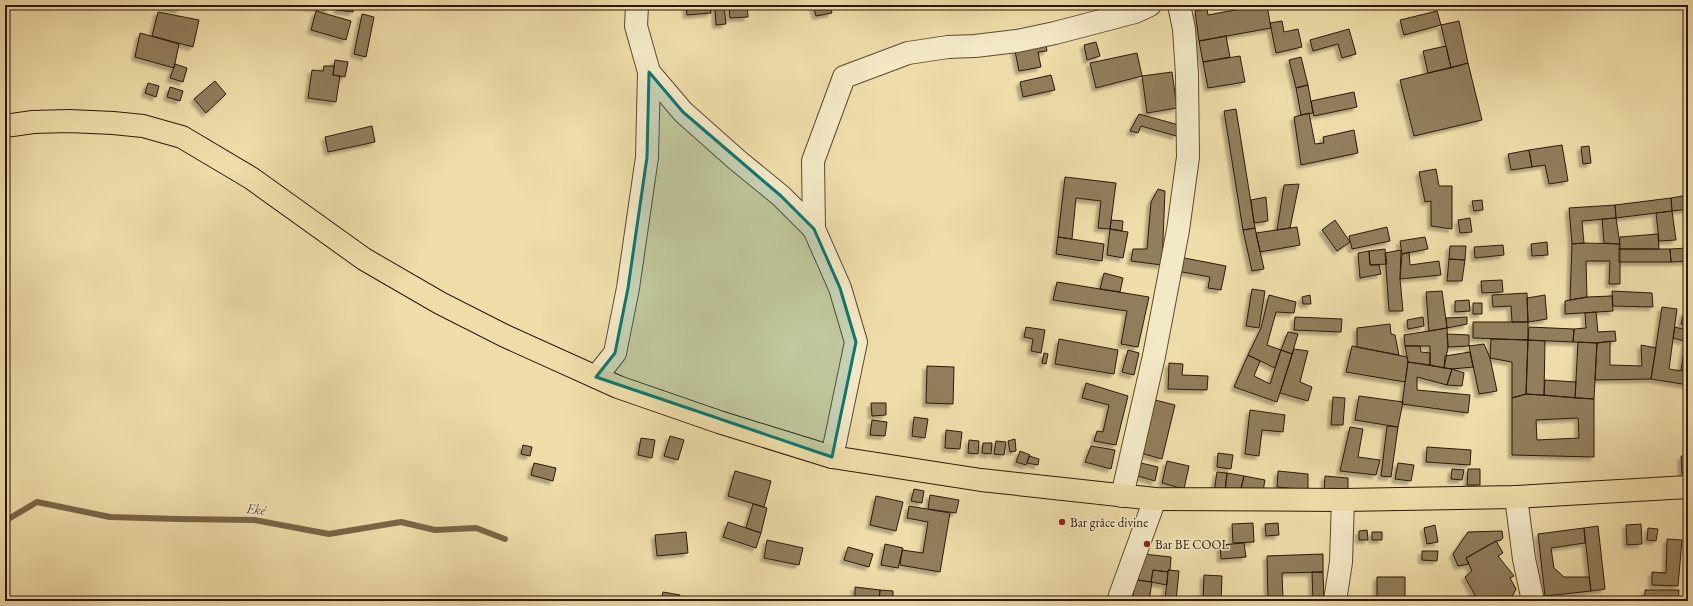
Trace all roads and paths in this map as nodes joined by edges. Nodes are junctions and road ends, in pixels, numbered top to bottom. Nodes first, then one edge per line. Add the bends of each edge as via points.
1 (637, 5) edge
2 (1150, 5) edge
3 (1179, 5) edge
4 (649, 72) junction
5 (5, 126) edge
6 (814, 229) junction
7 (596, 377) junction
8 (832, 457) junction
9 (1688, 487) edge
10 (1122, 496) junction
11 (1516, 497) junction
12 (1155, 499) junction
13 (1343, 500) junction
14 (1118, 601) edge
15 (1335, 601) edge
16 (1533, 601) edge

1 - 4 street via 636,26
2 - 6 street via 1135,12 1017,41 908,53 844,77 813,161
3 - 10 street via 1184,29 1187,75 1188,157 1178,230 1154,356
4 - 6 street via 683,112 781,196
4 - 7 street via 647,157 628,288 615,354
5 - 7 main road via 68,121 113,123 143,126 182,137 251,178 364,259 440,303
6 - 8 street via 840,288 856,342
7 - 8 main road via 719,422
8 - 10 main road via 981,480
9 - 11 main road
10 - 12 main road
11 - 13 main road
11 - 16 street via 1524,559
12 - 13 main road
12 - 14 street
13 - 15 street

